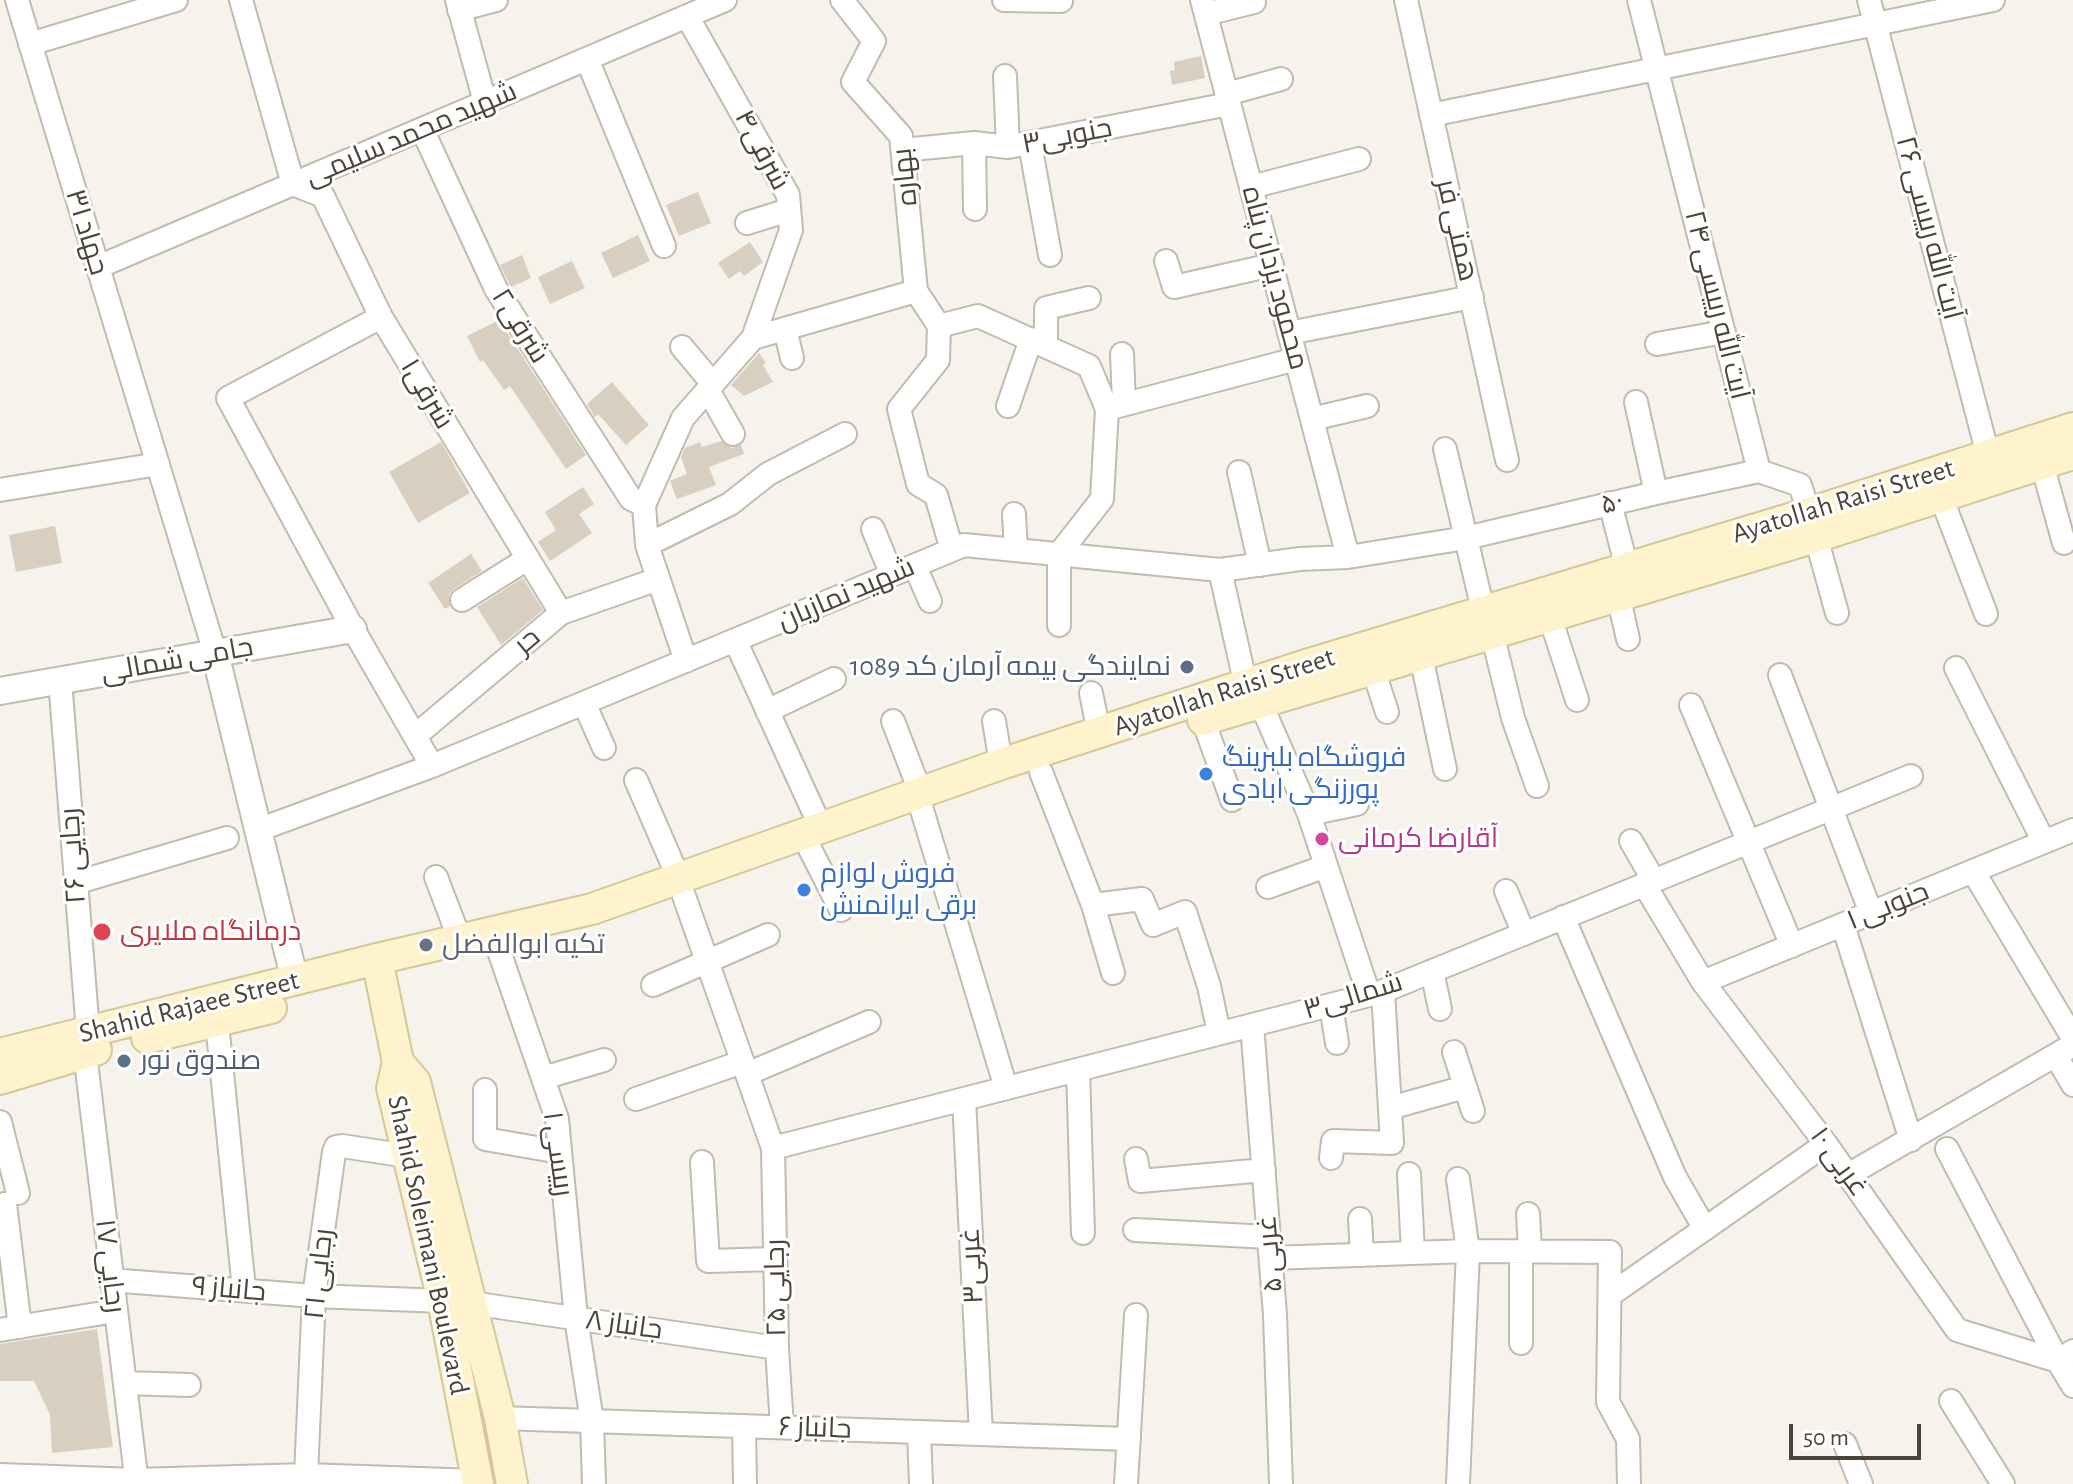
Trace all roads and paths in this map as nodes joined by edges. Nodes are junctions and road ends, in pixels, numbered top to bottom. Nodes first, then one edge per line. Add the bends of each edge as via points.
1 (17, 0) edge
2 (176, 0) edge
3 (241, 0) edge
4 (496, 0) edge
5 (725, 0) edge
6 (842, 0) edge
7 (1004, 0) edge
8 (1406, 0) edge
9 (1639, 0) edge
10 (1869, 0) edge
11 (1993, 0) edge
12 (1061, 1) edge
13 (1254, 2) dead end
14 (458, 5) edge
15 (1204, 7) edge
16 (687, 16) junction
17 (1875, 24) junction
18 (30, 44) junction
19 (587, 59) junction
20 (1657, 69) junction
21 (1005, 76) dead end
22 (1281, 79) dead end
23 (1228, 99) junction
24 (485, 102) junction
25 (1431, 115) junction
26 (422, 129) junction
27 (974, 143) junction
28 (1019, 146) junction
29 (903, 150) junction
30 (1359, 159) dead end
31 (293, 184) junction
32 (1251, 187) junction
33 (975, 209) dead end
34 (789, 210) junction
35 (747, 223) dead end
36 (664, 246) dead end
37 (1050, 255) dead end
38 (1166, 261) dead end
39 (1272, 265) junction
40 (98, 267) junction
41 (916, 291) junction
42 (1472, 297) junction
43 (1089, 298) dead end
44 (381, 317) junction
45 (939, 326) junction
46 (785, 329) junction
47 (1724, 332) junction
48 (1289, 333) junction
49 (753, 338) junction
50 (1038, 343) junction
51 (1657, 344) dead end
52 (682, 347) dead end
53 (1122, 354) dead end
54 (792, 358) dead end
55 (1296, 359) junction
56 (711, 387) junction
57 (1636, 402) dead end
58 (1008, 406) dead end
59 (1116, 406) junction
60 (1367, 406) dead end
61 (1312, 419) junction
62 (2073, 428) edge
63 (733, 434) dead end
64 (845, 434) dead end
65 (1445, 449) dead end
66 (2073, 454) edge
67 (1988, 455) junction
68 (1507, 460) dead end
69 (158, 464) junction
70 (2042, 464) junction
71 (1759, 471) junction
72 (1239, 472) dead end
73 (0, 490) edge
74 (1656, 493) junction
75 (1941, 497) junction
76 (1610, 503) junction
77 (644, 505) junction
78 (1014, 514) dead end
79 (1812, 525) junction
80 (873, 529) dead end
81 (1466, 538) junction
82 (2064, 543) dead end
83 (647, 545) junction
84 (952, 550) junction
85 (1016, 550) junction
86 (1059, 554) junction
87 (1348, 557) junction
88 (527, 559) junction
89 (1260, 565) junction
90 (915, 566) junction
91 (1220, 570) junction
92 (892, 575) junction
93 (658, 579) junction
94 (1623, 582) junction
95 (462, 600) dead end
96 (930, 601) dead end
97 (561, 613) junction
98 (1837, 613) dead end
99 (1986, 614) dead end
100 (1550, 617) junction
101 (1488, 622) junction
102 (1059, 625) dead end
103 (353, 629) junction
104 (1628, 639) dead end
105 (735, 640) junction
106 (215, 653) junction
107 (1421, 656) junction
108 (1370, 658) junction
109 (686, 661) junction
110 (1956, 668) dead end
111 (1780, 675) dead end
112 (834, 679) dead end
113 (60, 680) junction
114 (0, 691) edge
115 (1091, 693) dead end
116 (1253, 695) junction
117 (1577, 700) dead end
118 (584, 703) junction
119 (1691, 705) dead end
120 (767, 711) junction
121 (1387, 712) dead end
122 (1203, 720) junction
123 (893, 721) dead end
124 (994, 721) dead end
125 (1099, 733) junction
126 (415, 736) junction
127 (604, 748) dead end
128 (1001, 764) junction
129 (432, 766) junction
130 (1445, 769) dead end
131 (1041, 772) junction
132 (1911, 776) dead end
133 (636, 780) dead end
134 (1537, 786) dead end
135 (1232, 800) dead end
136 (922, 802) junction
137 (1357, 804) dead end
138 (1831, 809) junction
139 (1309, 814) junction
140 (258, 830) junction
141 (2073, 830) edge
142 (227, 838) dead end
143 (816, 839) junction
144 (1631, 841) dead end
145 (2044, 842) junction
146 (1748, 843) junction
147 (1326, 866) junction
148 (1973, 871) junction
149 (436, 877) dead end
150 (1649, 882) junction
151 (75, 883) junction
152 (1268, 887) dead end
153 (682, 888) junction
154 (1506, 891) dead end
155 (1093, 905) junction
156 (841, 910) dead end
157 (1871, 913) junction
158 (1563, 917) junction
159 (1843, 925) junction
160 (1524, 934) junction
161 (768, 935) dead end
162 (460, 940) junction
163 (1792, 946) junction
164 (499, 951) junction
165 (707, 962) junction
166 (378, 968) junction
167 (1432, 971) junction
168 (1113, 973) dead end
169 (295, 981) junction
170 (1703, 982) junction
171 (653, 985) dead end
172 (1376, 993) junction
173 (1331, 1005) junction
174 (1440, 1009) dead end
175 (869, 1022) dead end
176 (217, 1023) junction
177 (1252, 1025) junction
178 (1219, 1033) junction
179 (2073, 1038) edge
180 (86, 1042) junction
181 (1337, 1043) dead end
182 (2064, 1051) edge
183 (1454, 1052) dead end
184 (0, 1054) edge
185 (604, 1060) dead end
186 (398, 1062) junction
187 (744, 1068) junction
188 (1078, 1070) junction
189 (543, 1078) junction
190 (0, 1079) edge
191 (2073, 1085) edge
192 (1465, 1087) junction
193 (1006, 1088) junction
194 (485, 1090) dead end
195 (636, 1099) dead end
196 (964, 1099) junction
197 (1390, 1108) junction
198 (1473, 1111) dead end
199 (0, 1122) edge
200 (1911, 1140) junction
201 (1826, 1144) junction
202 (773, 1148) junction
203 (1947, 1149) dead end
204 (560, 1152) junction
205 (408, 1156) junction
206 (1331, 1158) dead end
207 (1136, 1159) dead end
208 (702, 1162) dead end
209 (1264, 1170) junction
210 (1409, 1174) dead end
211 (1848, 1175) junction
212 (1458, 1179) dead end
213 (1528, 1214) dead end
214 (1360, 1219) dead end
215 (1705, 1229) junction
216 (1135, 1230) dead end
217 (1083, 1233) dead end
218 (1270, 1248) junction
219 (1468, 1251) junction
220 (1526, 1251) junction
221 (1413, 1253) junction
222 (1362, 1255) junction
223 (775, 1259) junction
224 (110, 1280) junction
225 (244, 1289) junction
226 (1610, 1295) junction
227 (314, 1296) junction
228 (457, 1302) junction
229 (115, 1311) junction
230 (1136, 1315) dead end
231 (576, 1318) junction
232 (10, 1329) edge
233 (1521, 1343) dead end
234 (777, 1348) junction
235 (2066, 1356) edge
236 (126, 1383) junction
237 (189, 1385) dead end
238 (2073, 1386) edge
239 (1951, 1401) dead end
240 (500, 1418) junction
241 (592, 1421) junction
242 (744, 1426) junction
243 (782, 1427) junction
244 (919, 1432) junction
245 (981, 1434) junction
246 (1129, 1439) junction
247 (1845, 1444) dead end
248 (0, 1475) edge
249 (306, 1475) junction
250 (343, 1480) edge
251 (137, 1482) edge
252 (478, 1483) edge
253 (512, 1484) edge
254 (594, 1484) edge
255 (745, 1484) edge
256 (921, 1484) edge
257 (1126, 1484) edge
258 (1281, 1484) edge
259 (1458, 1484) edge
260 (1629, 1484) edge
261 (1861, 1484) edge
262 (2003, 1484) edge

1 - 18 street, جهاد ۳۱
2 - 18 street
3 - 31 street
4 - 14 street
5 - 16 street, شهید محمد سلیمی
6 - 29 street, بهاره via 874,41 853,82 901,136
7 - 12 street
8 - 25 street, همتی فر
9 - 20 street, آیت الله رییسی ۲۴
10 - 17 street, آیت الله رییسی ۲۶
11 - 17 street
13 - 15 street
14 - 24 street
15 - 23 street, محمود یزدان پناه
16 - 19 street, شهید محمد سلیمی
16 - 34 street, شرقی۴ via 788,195
17 - 20 street
17 - 67 street, آیت الله رییسی ۲۶
18 - 40 street, جهاد ۳۱
19 - 24 street, شهید محمد سلیمی
19 - 36 street
20 - 25 street
20 - 47 street, آیت الله رییسی ۲۴
21 - 28 street
22 - 23 street, جنوبی۳
23 - 28 street, جنوبی۳
23 - 32 street, محمود یزدان پناه
24 - 26 street, شهید محمد سلیمی
25 - 42 street, همتی فر
26 - 31 street, شهید محمد سلیمی
26 - 77 street, شرقی۲ via 496,289 631,499
27 - 28 street, جنوبی۳
27 - 29 street, جنوبی۳
27 - 33 street
28 - 37 street
29 - 41 street, بهاره
30 - 32 street
31 - 40 street, شهید محمد سلیمی
31 - 44 street, شرقی۱ via 323,196
32 - 39 street, محمود یزدان پناه
34 - 35 street
34 - 49 street, شرقی۴ via 791,230
38 - 39 street via 1174,287
39 - 48 street, محمود یزدان پناه
40 - 69 street, جهاد ۳۱
41 - 45 street
41 - 46 street
42 - 48 street
42 - 68 street, همتی فر
43 - 50 street via 1046,308
44 - 88 street, شرقی۱
44 - 103 street via 228,398
45 - 50 street via 978,316
45 - 84 street via 938,360 899,409 918,484 936,495
46 - 49 street
46 - 54 street
47 - 51 street
47 - 71 street, آیت الله رییسی ۲۴
48 - 55 street, محمود یزدان پناه
49 - 56 street
50 - 58 street
50 - 59 street via 1089,366
52 - 56 street
53 - 59 street
55 - 59 street
55 - 61 street, محمود یزدان پناه
56 - 63 street
56 - 77 street via 683,418
57 - 74 street
59 - 86 street via 1102,499
60 - 61 street
61 - 87 street, محمود یزدان پناه
62 - 67 main road, Ayatollah Raisi Street
64 - 83 street via 768,474 730,504
65 - 81 street
66 - 70 main road, Ayatollah Raisi Street
67 - 79 main road, Ayatollah Raisi Street
69 - 73 street
69 - 106 street, جهاد ۳۱
70 - 75 main road, Ayatollah Raisi Street
70 - 82 street
71 - 74 street, ۵۰
71 - 79 street via 1800,485
72 - 89 street
74 - 76 street, ۵۰
75 - 79 main road, Ayatollah Raisi Street
75 - 99 street
76 - 81 street, ۵۰
76 - 94 street
77 - 83 street
78 - 85 street
79 - 94 main road, Ayatollah Raisi Street
79 - 98 street
80 - 92 street
81 - 87 street, شهید نمازیان
81 - 101 street
83 - 93 street
84 - 85 street, شهید نمازیان via 964,545
84 - 90 street, شهید نمازیان
85 - 86 street, شهید نمازیان
86 - 91 street, شهید نمازیان
86 - 102 street
87 - 89 street, شهید نمازیان
88 - 95 street
88 - 97 street, شرقی۱
89 - 91 street, شهید نمازیان
90 - 92 street, شهید نمازیان
90 - 96 street
91 - 116 street
92 - 105 street, شهید نمازیان
93 - 97 street, حر
93 - 109 street
94 - 100 main road, Ayatollah Raisi Street
94 - 101 main road, Ayatollah Raisi Street
94 - 104 street
97 - 126 street, حر
100 - 101 main road, Ayatollah Raisi Street
100 - 117 street
101 - 107 main road, Ayatollah Raisi Street
101 - 108 main road, Ayatollah Raisi Street
101 - 134 street
103 - 106 street, جامی شمالی
103 - 126 street
105 - 109 street, شهید نمازیان
105 - 120 street
106 - 113 street, جامی شمالی
106 - 140 street
107 - 108 main road, Ayatollah Raisi Street
107 - 130 street
108 - 116 main road, Ayatollah Raisi Street
108 - 121 street
109 - 118 street, شهید نمازیان
110 - 145 street
111 - 138 street
112 - 120 street
113 - 114 street, جامی شمالی
113 - 151 street, رجایی ۲۶
115 - 125 street
116 - 122 main road, Ayatollah Raisi Street
116 - 125 main road, Ayatollah Raisi Street
116 - 139 street
118 - 127 street
118 - 129 street, شهید نمازیان
119 - 146 street
120 - 143 street
122 - 131 main road, Ayatollah Raisi Street
122 - 135 street
123 - 136 street
124 - 128 street
125 - 128 main road, Ayatollah Raisi Street
126 - 129 street
128 - 136 main road, Ayatollah Raisi Street
129 - 140 street, شهید نمازیان
131 - 136 main road, Ayatollah Raisi Street
131 - 155 street
132 - 138 street, شمالی۳
133 - 153 street, رجایی ۲۵
136 - 143 main road, Ayatollah Raisi Street
136 - 193 street
137 - 139 street
138 - 146 street, شمالی۳
138 - 157 street
139 - 147 street
140 - 169 street
141 - 145 street, جنوبی ۱
142 - 151 street
143 - 153 main road, Ayatollah Raisi Street
143 - 156 street
144 - 150 street, غربی ۱۰
145 - 148 street, جنوبی ۱
146 - 150 street, شمالی۳
146 - 163 street
147 - 152 street
147 - 172 street
148 - 157 street, جنوبی ۱
148 - 179 street
149 - 162 street
150 - 158 street, شمالی۳
150 - 170 street, غربی ۱۰
151 - 180 street, رجایی ۲۶
153 - 162 main road, Ayatollah Raisi Street
153 - 164 main road, Ayatollah Raisi Street via 604,926
153 - 165 street, رجایی ۲۵
154 - 160 street
155 - 168 street
155 - 178 street via 1142,899 1153,925 1185,912
157 - 159 street, جنوبی ۱
158 - 160 street, شمالی۳
158 - 215 street via 1675,1177
159 - 163 street, جنوبی ۱
159 - 200 street
160 - 167 street, شمالی۳
161 - 165 street
162 - 166 main road, Ayatollah Raisi Street
163 - 170 street, جنوبی ۱
164 - 166 main road, Ayatollah Raisi Street
164 - 189 street, رییسی ۱
165 - 171 street
165 - 187 street, رجایی ۲۵
166 - 169 main road, Shahid Rajaee Street
166 - 176 main road, Shahid Rajaee Street
166 - 186 main road
167 - 172 street, شمالی۳
167 - 174 street
169 - 180 main road, Shahid Rajaee Street
170 - 201 street, غربی ۱۰
172 - 173 street, شمالی۳
172 - 197 street
173 - 177 street, شمالی۳
173 - 181 street
175 - 187 street
176 - 180 main road, Shahid Rajaee Street
176 - 225 street
177 - 178 street, شمالی۳
177 - 209 street, غربی ۵
178 - 188 street, شمالی۳
180 - 184 main road, Shahid Rajaee Street
180 - 190 main road, Shahid Rajaee Street
180 - 224 street, رجایی ۱۷
182 - 191 street
182 - 200 street
183 - 192 street
185 - 189 street
186 - 205 main road, Shahid Soleimani Boulevard via 392,1088
186 - 228 main road, Shahid Soleimani Boulevard via 415,1082
187 - 195 street
187 - 202 street, رجایی ۲۵
188 - 193 street, شمالی۳
188 - 217 street
189 - 204 street, رییسی ۱ via 557,1119
192 - 197 street
192 - 198 street
193 - 196 street, شمالی۳
194 - 204 street via 485,1139
196 - 202 street, شمالی۳
196 - 245 street, غربی۳
197 - 206 street via 1392,1143 1333,1141
199 - 232 street via 12,1198
200 - 211 street
201 - 211 street, غربی ۱۰
201 - 215 street
202 - 223 street, رجایی ۲۵
203 - 235 street
204 - 231 street, رییسی ۱
205 - 227 street, رجایی ۲۱ via 336,1147
205 - 228 main road, Shahid Soleimani Boulevard
207 - 209 street via 1140,1181
208 - 223 street via 708,1261
209 - 218 street, غربی ۵
210 - 221 street
211 - 235 street, غربی ۱۰ via 1957,1330
212 - 219 street
213 - 220 street
214 - 222 street
215 - 226 street
216 - 218 street
218 - 222 street
218 - 258 street, غربی ۵
219 - 220 street
219 - 221 street
219 - 259 street
220 - 226 street via 1610,1252
220 - 233 street
221 - 222 street
223 - 234 street, رجایی ۲۵
224 - 225 street, جانباز ۹
224 - 229 street, رجایی ۱۷
225 - 227 street, جانباز ۹
226 - 260 street via 1608,1402 1628,1439
227 - 228 street, جانباز ۹
227 - 249 street, رجایی ۲۱
228 - 231 street, جانباز ۸
228 - 240 main road, Shahid Soleimani Boulevard
228 - 252 main road, Shahid Soleimani Boulevard
229 - 232 street
229 - 236 street, رجایی ۱۷
230 - 246 street
231 - 234 street, جانباز ۸
231 - 241 street, رییسی ۱
234 - 243 street, رجایی ۲۵
235 - 238 street
236 - 237 street
236 - 251 street, رجایی ۱۷
239 - 262 street
240 - 241 street, جانباز ۶
240 - 253 main road, Shahid Soleimani Boulevard
241 - 242 street, جانباز ۶
241 - 254 street, رییسی ۱
242 - 243 street, جانباز ۶
242 - 255 street
243 - 244 street, جانباز ۶
244 - 245 street, جانباز ۶
244 - 256 street
245 - 246 street, جانباز ۶
246 - 257 street
247 - 261 street
248 - 251 street
249 - 250 street
249 - 251 street
250 - 252 street

